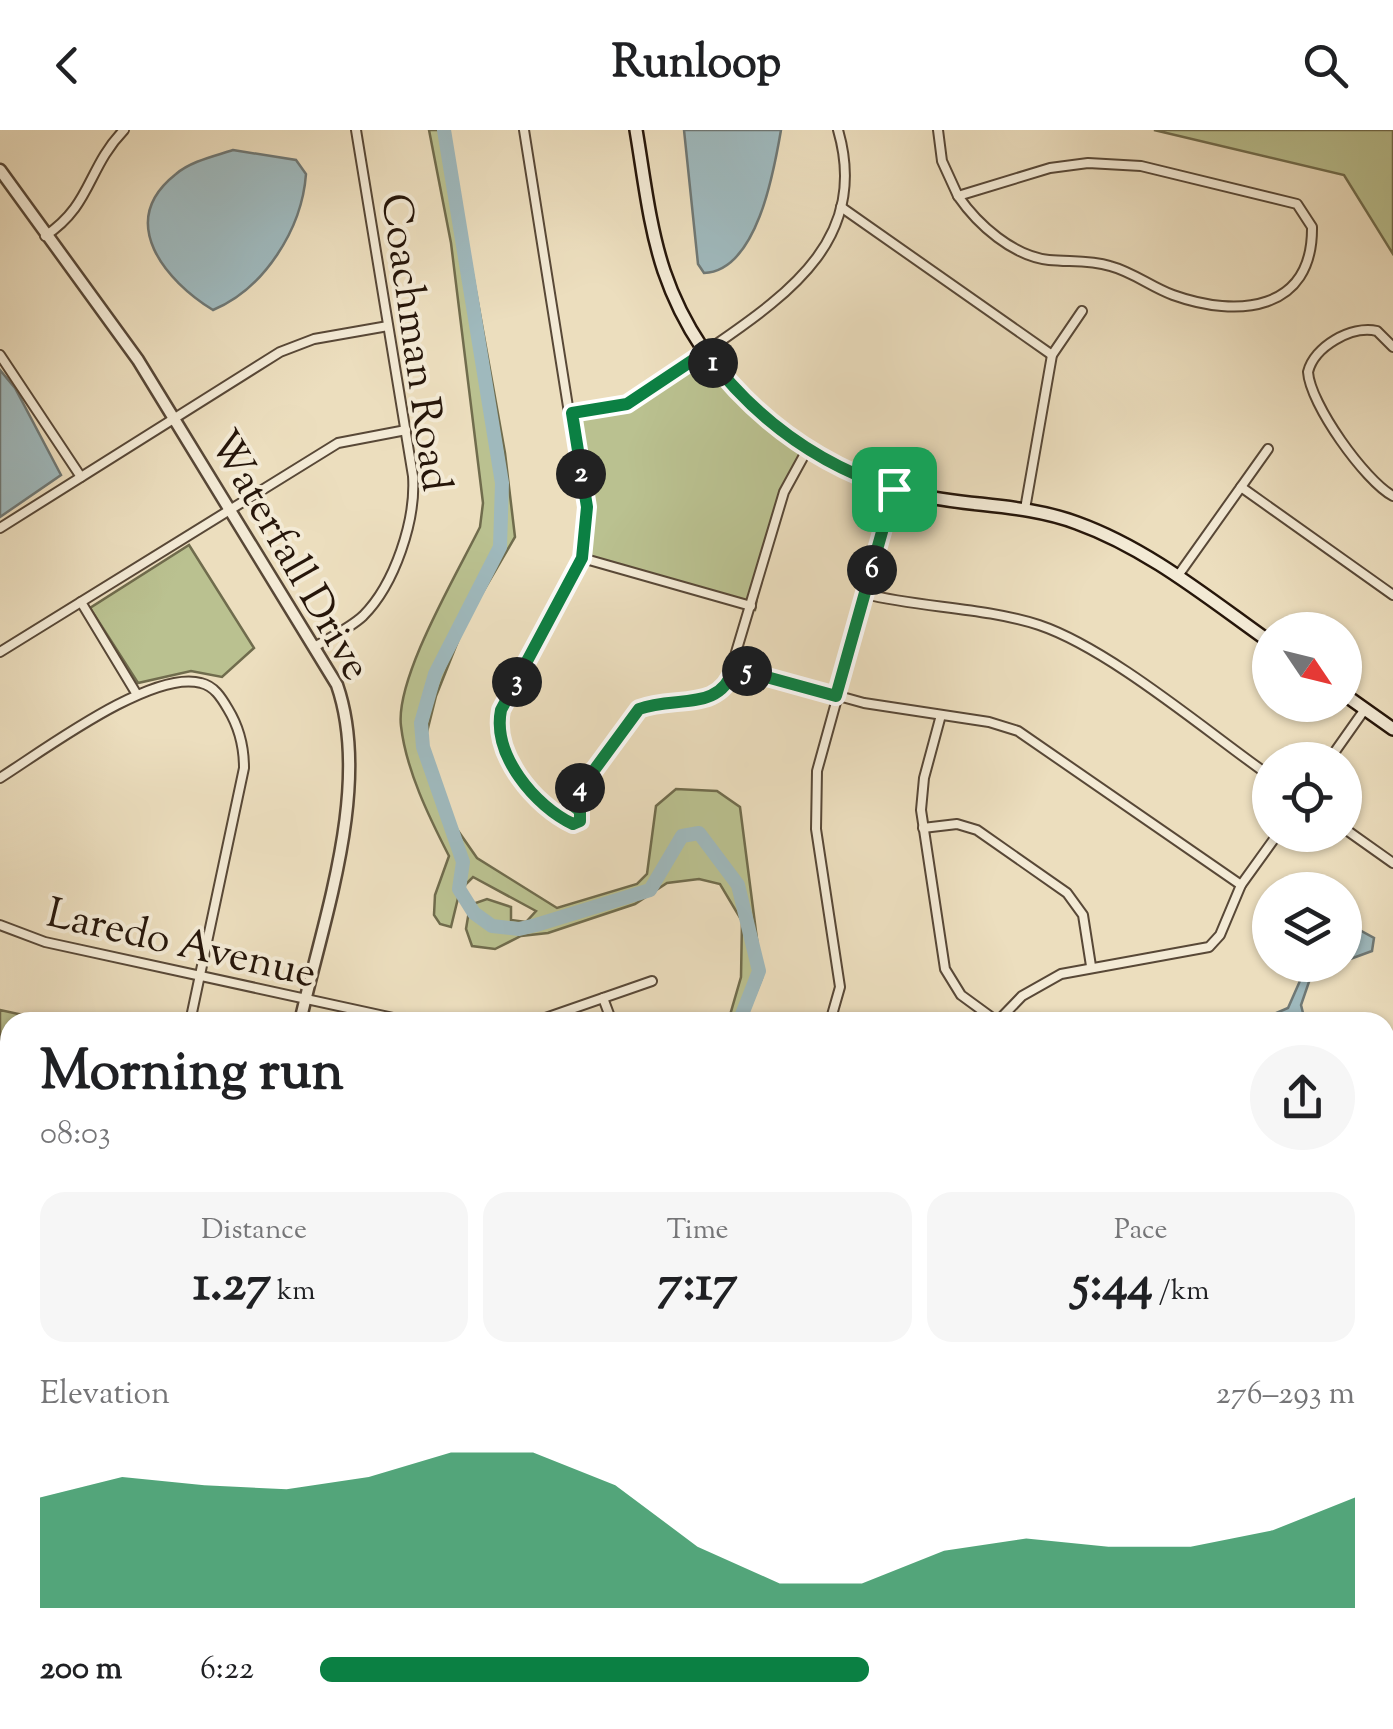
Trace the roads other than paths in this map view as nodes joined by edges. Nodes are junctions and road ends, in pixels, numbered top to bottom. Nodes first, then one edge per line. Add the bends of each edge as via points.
1 (124, 130) edge
2 (356, 130) edge
3 (524, 130) edge
4 (636, 130) edge
5 (838, 130) edge
6 (938, 130) edge
7 (0, 172) edge
8 (958, 196) junction
9 (841, 207) junction
10 (45, 236) junction
11 (1082, 312) dead end
12 (388, 326) junction
13 (1393, 347) edge
14 (705, 352) junction
15 (0, 354) edge
16 (1052, 355) junction
17 (572, 413) junction
18 (174, 418) junction
19 (406, 430) junction
20 (1268, 449) dead end
21 (807, 450) junction
22 (81, 477) junction
23 (1240, 487) junction
24 (894, 489) junction
25 (1393, 496) edge
26 (1024, 508) junction
27 (230, 509) junction
28 (0, 528) edge
29 (582, 558) junction
30 (1178, 577) junction
31 (865, 594) junction
32 (1393, 594) edge
33 (80, 602) junction
34 (752, 606) junction
35 (1252, 629) edge
36 (316, 646) junction
37 (0, 652) edge
38 (734, 668) junction
39 (136, 694) junction
40 (836, 696) junction
41 (1362, 707) edge
42 (1365, 709) junction
43 (941, 716) junction
44 (1393, 728) edge
45 (1342, 742) edge
46 (1252, 763) edge
47 (0, 778) edge
48 (923, 828) junction
49 (1362, 841) edge
50 (1264, 852) edge
51 (1393, 862) edge
52 (1241, 886) junction
53 (0, 925) edge
54 (1091, 966) junction
55 (200, 976) junction
56 (652, 982) dead end
57 (603, 998) junction
58 (305, 1000) junction
59 (192, 1012) edge
60 (302, 1012) edge
61 (363, 1012) edge
62 (563, 1012) edge
63 (608, 1012) edge
64 (833, 1012) edge
65 (985, 1012) edge
66 (1009, 1012) edge

1 - 10 street via 97,166 77,211
2 - 12 street, Coachman Road
3 - 17 street
4 - 14 main road via 661,262
5 - 9 street via 845,174
6 - 8 street via 942,161
7 - 10 street, Waterfall Drive
8 - 8 street via 988,230 1029,255 1110,266 1206,302 1258,305 1286,295 1303,273 1312,234 1307,214 1290,201 1120,163 1050,168
9 - 14 street via 829,239 791,291
9 - 16 street
10 - 18 street, Waterfall Drive
11 - 16 street
12 - 18 street via 298,344
12 - 19 street, Coachman Road
13 - 25 street via 1376,331 1354,330 1318,352 1308,378 1365,474
14 - 17 street via 627,404
14 - 21 main road via 754,409
15 - 22 street
16 - 26 street
17 - 29 street via 587,507
18 - 22 street
18 - 27 street, Waterfall Drive
19 - 27 street via 338,443
19 - 36 street, Coachman Road via 414,493 400,552 364,614
20 - 23 street
21 - 24 main road
21 - 34 street via 784,492
22 - 28 street
23 - 30 street
23 - 32 street
24 - 26 main road
24 - 31 street
26 - 30 main road via 1095,530
27 - 33 street
27 - 36 street, Waterfall Drive
29 - 34 street
29 - 38 street via 500,719 523,786 567,821 580,821 570,803 632,714 711,698
30 - 35 main road
31 - 40 street
31 - 46 street via 1004,616 1059,633
33 - 37 street
33 - 39 street
34 - 38 street
36 - 58 street, Waterfall Drive via 344,706 352,763
38 - 40 street
39 - 47 street
39 - 55 street via 188,681 204,684 220,697 242,744 242,780
40 - 43 street
40 - 64 street via 815,810 840,987
41 - 42 main road
42 - 44 main road
42 - 45 street
43 - 48 street via 924,778
43 - 52 street via 1003,725 1031,738
48 - 54 street via 957,824 977,830 1067,893 1082,915
48 - 65 street via 948,978
49 - 51 street
50 - 52 street
52 - 54 street via 1208,947
53 - 55 street, Laredo Avenue via 45,942
54 - 66 street via 1034,988
55 - 58 street, Laredo Avenue
55 - 59 street
56 - 57 street
57 - 62 street
57 - 63 street
58 - 60 street, Waterfall Drive
58 - 61 street, Laredo Avenue

